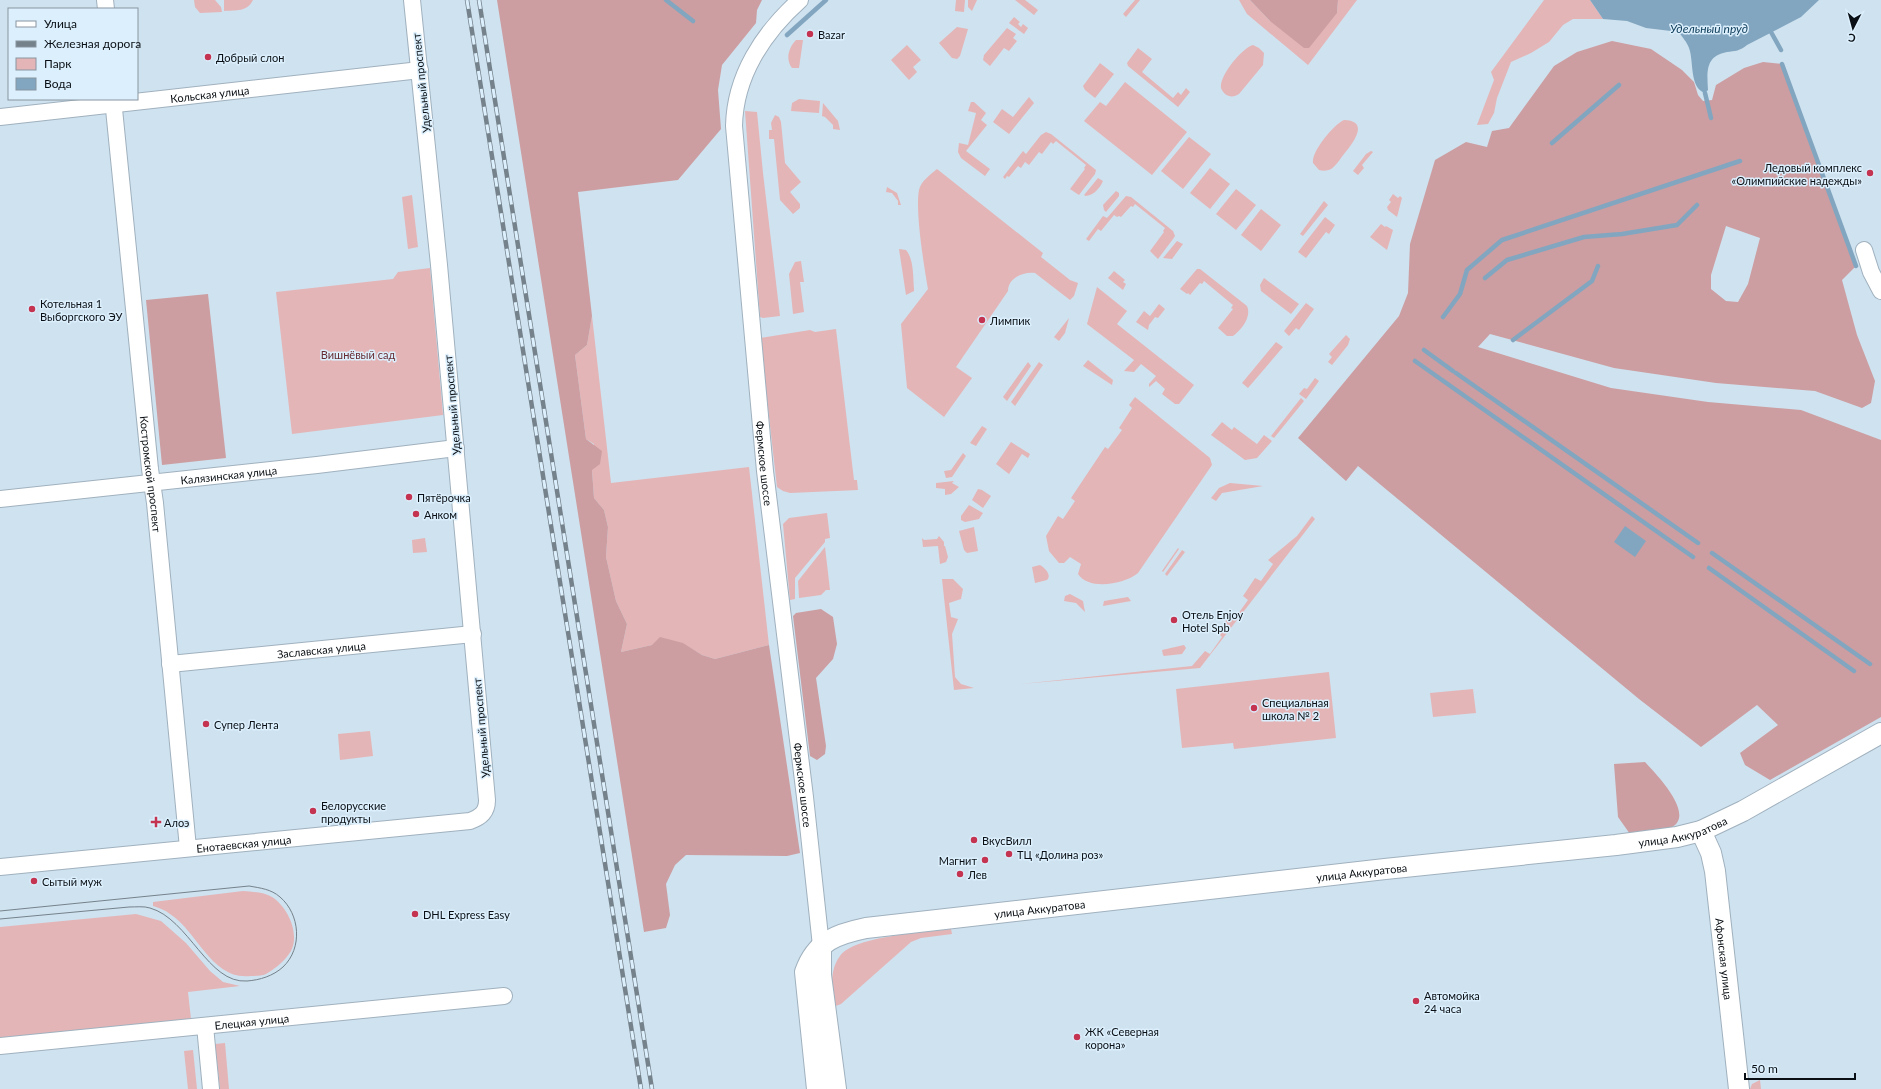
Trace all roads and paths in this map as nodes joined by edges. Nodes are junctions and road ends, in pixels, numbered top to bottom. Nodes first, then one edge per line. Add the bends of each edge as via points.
1 (412, 0) edge
2 (800, 0) edge
3 (420, 70) junction
4 (138, 98) edge
5 (113, 101) edge
6 (0, 116) edge
7 (1864, 250) dead end
8 (1881, 291) edge
9 (456, 448) junction
10 (152, 483) junction
11 (0, 499) edge
12 (473, 634) junction
13 (170, 664) junction
14 (1881, 733) edge
15 (485, 811) joint
16 (1701, 831) junction
17 (188, 848) junction
18 (0, 867) edge
19 (821, 946) junction
20 (504, 996) dead end
21 (204, 1026) junction
22 (0, 1046) edge
23 (211, 1089) edge
24 (817, 1089) edge
25 (836, 1089) edge
26 (1739, 1089) edge

1 - 3 street, Удельный проспект
2 - 19 street, Фермское шоссе via 784,14 759,47 744,74 734,109 734,126 766,471
3 - 4 street, Кольская улица
3 - 9 street, Удельный проспект
5 - 6 street, Кольская улица
5 - 10 street, Костромской проспект
7 - 8 street
9 - 10 street, Калязинская улица
9 - 12 street, Удельный проспект
10 - 11 street, Калязинская улица
10 - 13 street, Костромской проспект
12 - 13 street, Заславская улица
12 - 15 street, Удельный проспект via 487,800
13 - 17 street, Костромской проспект
14 - 16 street, улица Аккуратова via 1743,811
15 - 17 street, Енотаевская улица via 477,819 470,821
16 - 19 street, улица Аккуратова via 1677,837 1616,845 866,928 832,937
16 - 26 street, Афонская улица via 1711,853 1715,871
17 - 18 street, Енотаевская улица
19 - 24 street via 808,963 805,972
19 - 25 street, Фермское шоссе via 821,975
20 - 21 street, Елецкая улица
21 - 22 street, Елецкая улица
21 - 23 street

